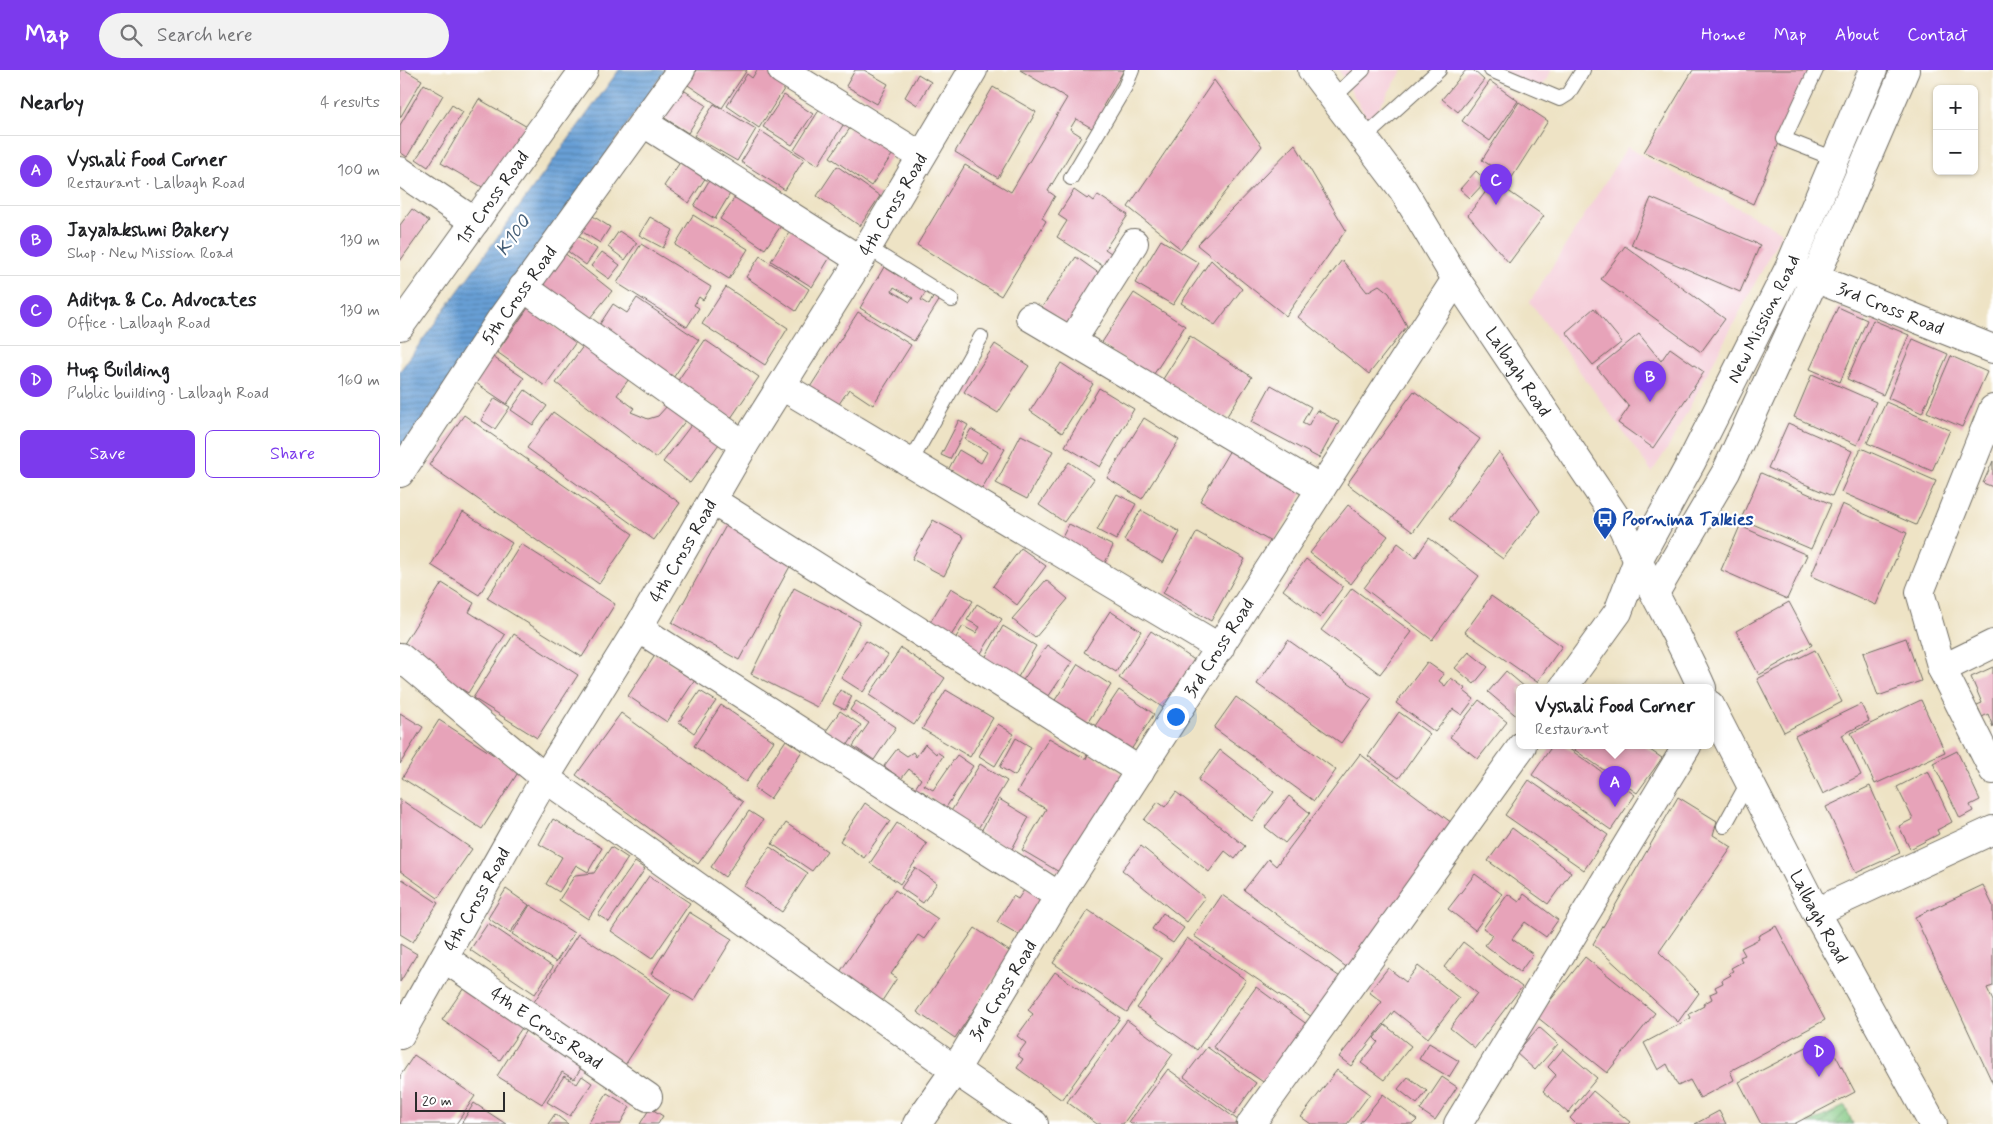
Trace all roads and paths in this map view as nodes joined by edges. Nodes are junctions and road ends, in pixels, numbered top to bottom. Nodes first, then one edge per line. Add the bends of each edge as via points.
1 (681, 70) edge
2 (782, 70) edge
3 (973, 70) edge
4 (1132, 70) edge
5 (1312, 70) edge
6 (1364, 70) edge
7 (1439, 70) edge
8 (1491, 70) edge
9 (1583, 70) edge
10 (1816, 70) edge
11 (1873, 70) edge
12 (1905, 70) edge
13 (576, 73) edge
14 (1333, 98) junction
15 (644, 123) junction
16 (1364, 138) junction
17 (922, 156) junction
18 (1835, 159) junction
19 (400, 171) edge
20 (1071, 178) dead end
21 (475, 222) junction
22 (1134, 243) dead end
23 (864, 253) junction
24 (1790, 268) junction
25 (1814, 278) junction
26 (1456, 279) junction
27 (524, 287) junction
28 (952, 300) dead end
29 (1030, 317) dead end
30 (400, 326) edge
31 (981, 338) dead end
32 (1072, 341) junction
33 (1993, 349) edge
34 (782, 386) junction
35 (1993, 409) edge
36 (744, 445) junction
37 (910, 463) junction
38 (400, 473) edge
39 (1321, 489) junction
40 (713, 501) junction
41 (1637, 562) junction
42 (1655, 594) junction
43 (638, 628) junction
44 (1993, 644) edge
45 (1220, 648) junction
46 (400, 656) edge
47 (1942, 669) junction
48 (1566, 684) edge
49 (1700, 684) edge
50 (1714, 715) edge
51 (1520, 749) edge
52 (1685, 749) edge
53 (1993, 770) edge
54 (1140, 771) junction
55 (545, 778) junction
56 (1749, 781) junction
57 (1724, 826) dead end
58 (1993, 830) edge
59 (1059, 896) junction
60 (1816, 912) junction
61 (444, 958) junction
62 (400, 1035) edge
63 (954, 1070) junction
64 (648, 1097) dead end
65 (917, 1124) edge
66 (1034, 1124) edge
67 (1251, 1124) edge
68 (1458, 1124) edge
69 (1932, 1124) edge

1 - 15 street, 5th Cross Road
2 - 17 street
3 - 17 street, 4th Cross Road
4 - 20 lane
5 - 14 street, Lalbagh Road
6 - 14 lane
7 - 16 lane
8 - 9 lane via 1560,98 1568,94
10 - 18 lane via 1784,139
11 - 18 street, New Mission Road
12 - 25 street
13 - 21 street, 1st Cross Road
14 - 16 street, Lalbagh Road
15 - 23 street
15 - 27 street, 5th Cross Road
16 - 26 street, Lalbagh Road via 1403,190
17 - 23 street, 4th Cross Road
18 - 24 street, New Mission Road
19 - 21 street
21 - 30 street, 1st Cross Road
22 - 32 street
23 - 28 lane
23 - 34 street, 4th Cross Road
24 - 25 street, 3rd Cross Road
24 - 41 street, New Mission Road
25 - 33 street, 3rd Cross Road
25 - 42 street via 1726,472
26 - 39 street, 3rd Cross Road
26 - 41 street, Lalbagh Road via 1623,528
27 - 36 street
27 - 38 street, 5th Cross Road
29 - 32 street
31 - 37 lane
32 - 39 street
34 - 36 street, 4th Cross Road
34 - 37 street
35 - 47 street via 1920,592
36 - 40 street, 4th Cross Road
37 - 45 street
39 - 45 street, 3rd Cross Road
40 - 43 street, 4th Cross Road
40 - 54 street
41 - 42 street, Lalbagh Road
41 - 48 street, New Mission Road via 1618,612
42 - 49 street, Lalbagh Road
43 - 55 street, 4th Cross Road
43 - 59 street
44 - 47 street
45 - 54 street, 3rd Cross Road
46 - 55 street
47 - 53 street
50 - 56 street, Lalbagh Road
51 - 67 street
52 - 68 street
54 - 59 street, 3rd Cross Road
55 - 61 street, 4th Cross Road
55 - 63 street
56 - 57 lane
56 - 60 street, Lalbagh Road
58 - 60 street
59 - 63 street, 3rd Cross Road
60 - 69 street, Lalbagh Road
61 - 62 street, 4th Cross Road
61 - 64 street, 4th E Cross Road
63 - 65 street, 3rd Cross Road
63 - 66 street

